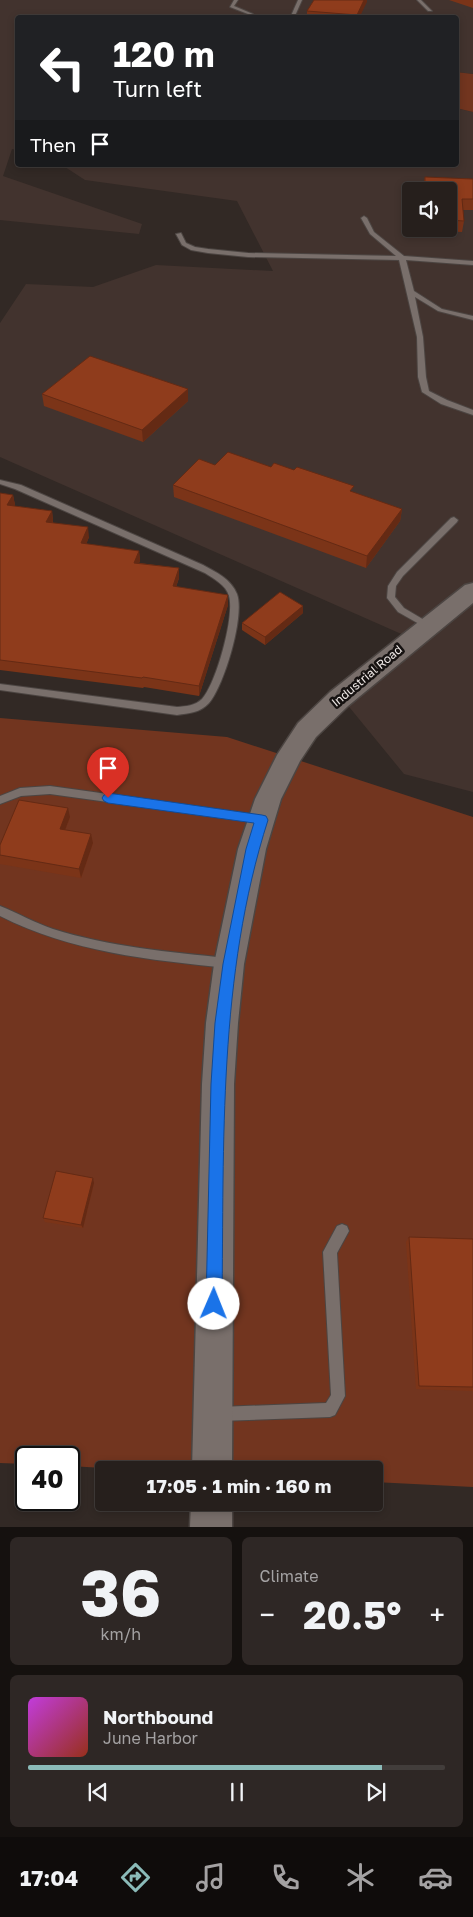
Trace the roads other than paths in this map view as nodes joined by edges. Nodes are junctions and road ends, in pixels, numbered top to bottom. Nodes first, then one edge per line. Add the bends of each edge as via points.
1 (236, 0) edge
2 (300, 0) edge
3 (419, 0) edge
4 (430, 10) dead end
5 (251, 15) dead end
6 (293, 15) edge
7 (364, 218) dead end
8 (179, 234) dead end
9 (402, 258) junction
10 (473, 263) edge
11 (410, 292) junction
12 (473, 318) edge
13 (473, 413) edge
14 (0, 482) edge
15 (454, 520) dead end
16 (473, 591) edge
17 (428, 626) junction
18 (0, 687) edge
19 (0, 800) edge
20 (262, 820) junction
21 (0, 911) edge
22 (229, 964) junction
23 (342, 1231) dead end
24 (212, 1414) junction
25 (212, 1461) edge
26 (212, 1511) edge
27 (211, 1527) edge

1 - 5 lane via 232,6
2 - 6 lane
3 - 4 lane
7 - 9 lane via 372,233
8 - 9 lane via 184,244 208,251 248,255
9 - 10 lane
9 - 11 lane
11 - 12 lane via 440,310
11 - 13 lane via 420,337 426,392
14 - 18 lane via 200,567 232,590 236,602 217,681 210,695 197,708 177,711
15 - 17 lane via 392,586 391,598 401,610
16 - 17 street, Industrial Road
17 - 20 street, Industrial Road via 306,730 278,778
19 - 20 lane via 20,792 50,790
20 - 22 street, Industrial Road via 252,849
21 - 22 lane via 19,922 63,937
22 - 24 street, Industrial Road via 218,1084
23 - 24 lane via 330,1252 338,1396 330,1410
24 - 25 street, Industrial Road
26 - 27 street

